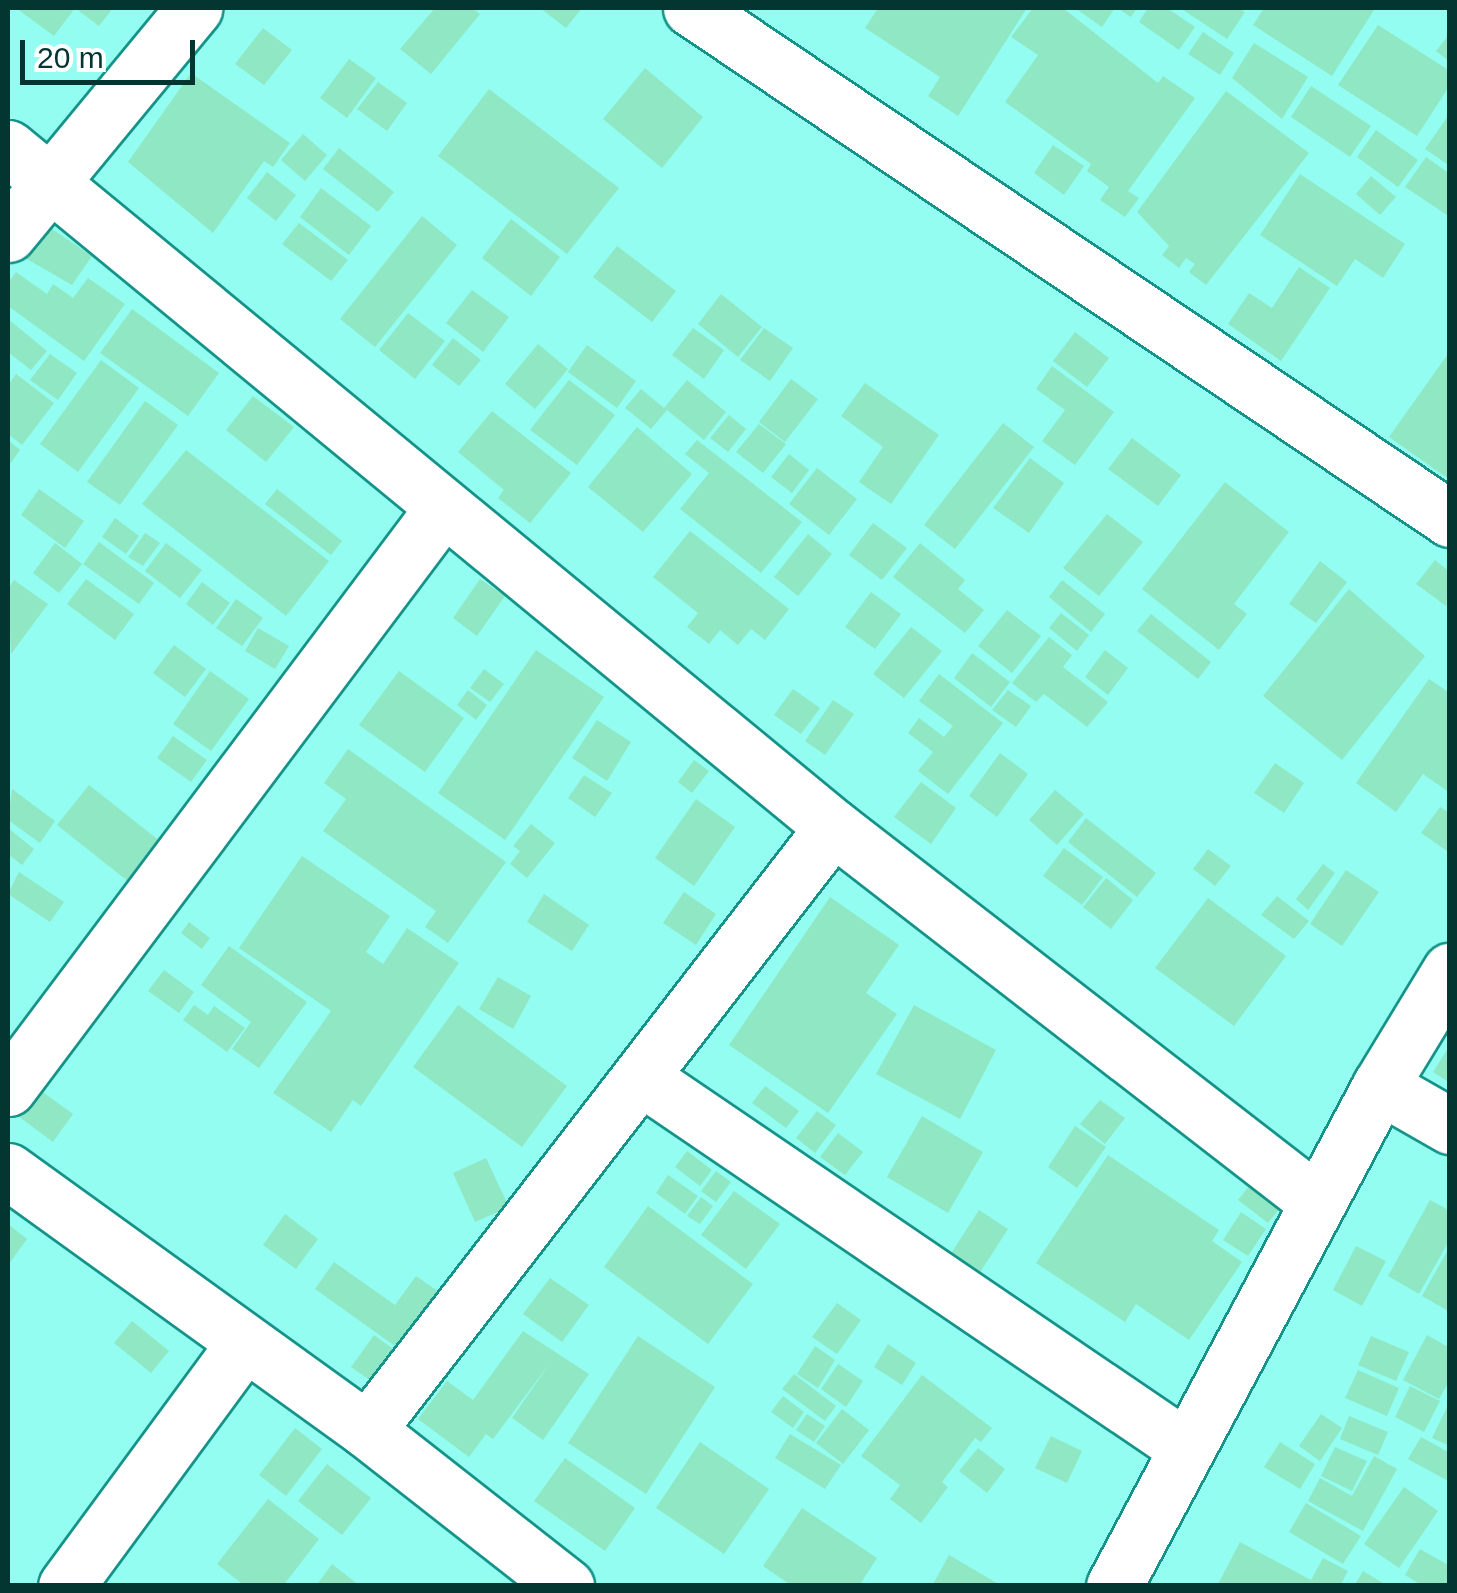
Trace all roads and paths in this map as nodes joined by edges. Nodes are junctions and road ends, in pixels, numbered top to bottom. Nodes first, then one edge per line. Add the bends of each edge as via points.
1 (194, 8) edge
2 (691, 8) edge
3 (8, 148) edge
4 (49, 182) junction
5 (8, 234) edge
6 (443, 508) junction
7 (1450, 519) edge
8 (834, 827) junction
9 (1450, 971) edge
10 (642, 1078) junction
11 (1380, 1086) junction
12 (8, 1088) edge
13 (1450, 1126) edge
14 (8, 1171) edge
15 (1317, 1202) junction
16 (244, 1344) junction
17 (367, 1430) junction
18 (1186, 1448) junction
19 (66, 1586) edge
20 (566, 1586) edge
21 (1114, 1586) edge

1 - 4 street
2 - 7 street
3 - 4 street
4 - 5 street
4 - 6 street
6 - 8 street
6 - 12 street
8 - 10 street
8 - 15 street
9 - 11 street
10 - 17 street
10 - 18 street
11 - 13 street
11 - 15 street
14 - 16 street
15 - 18 street
16 - 17 street
16 - 19 street
17 - 20 street
18 - 21 street

